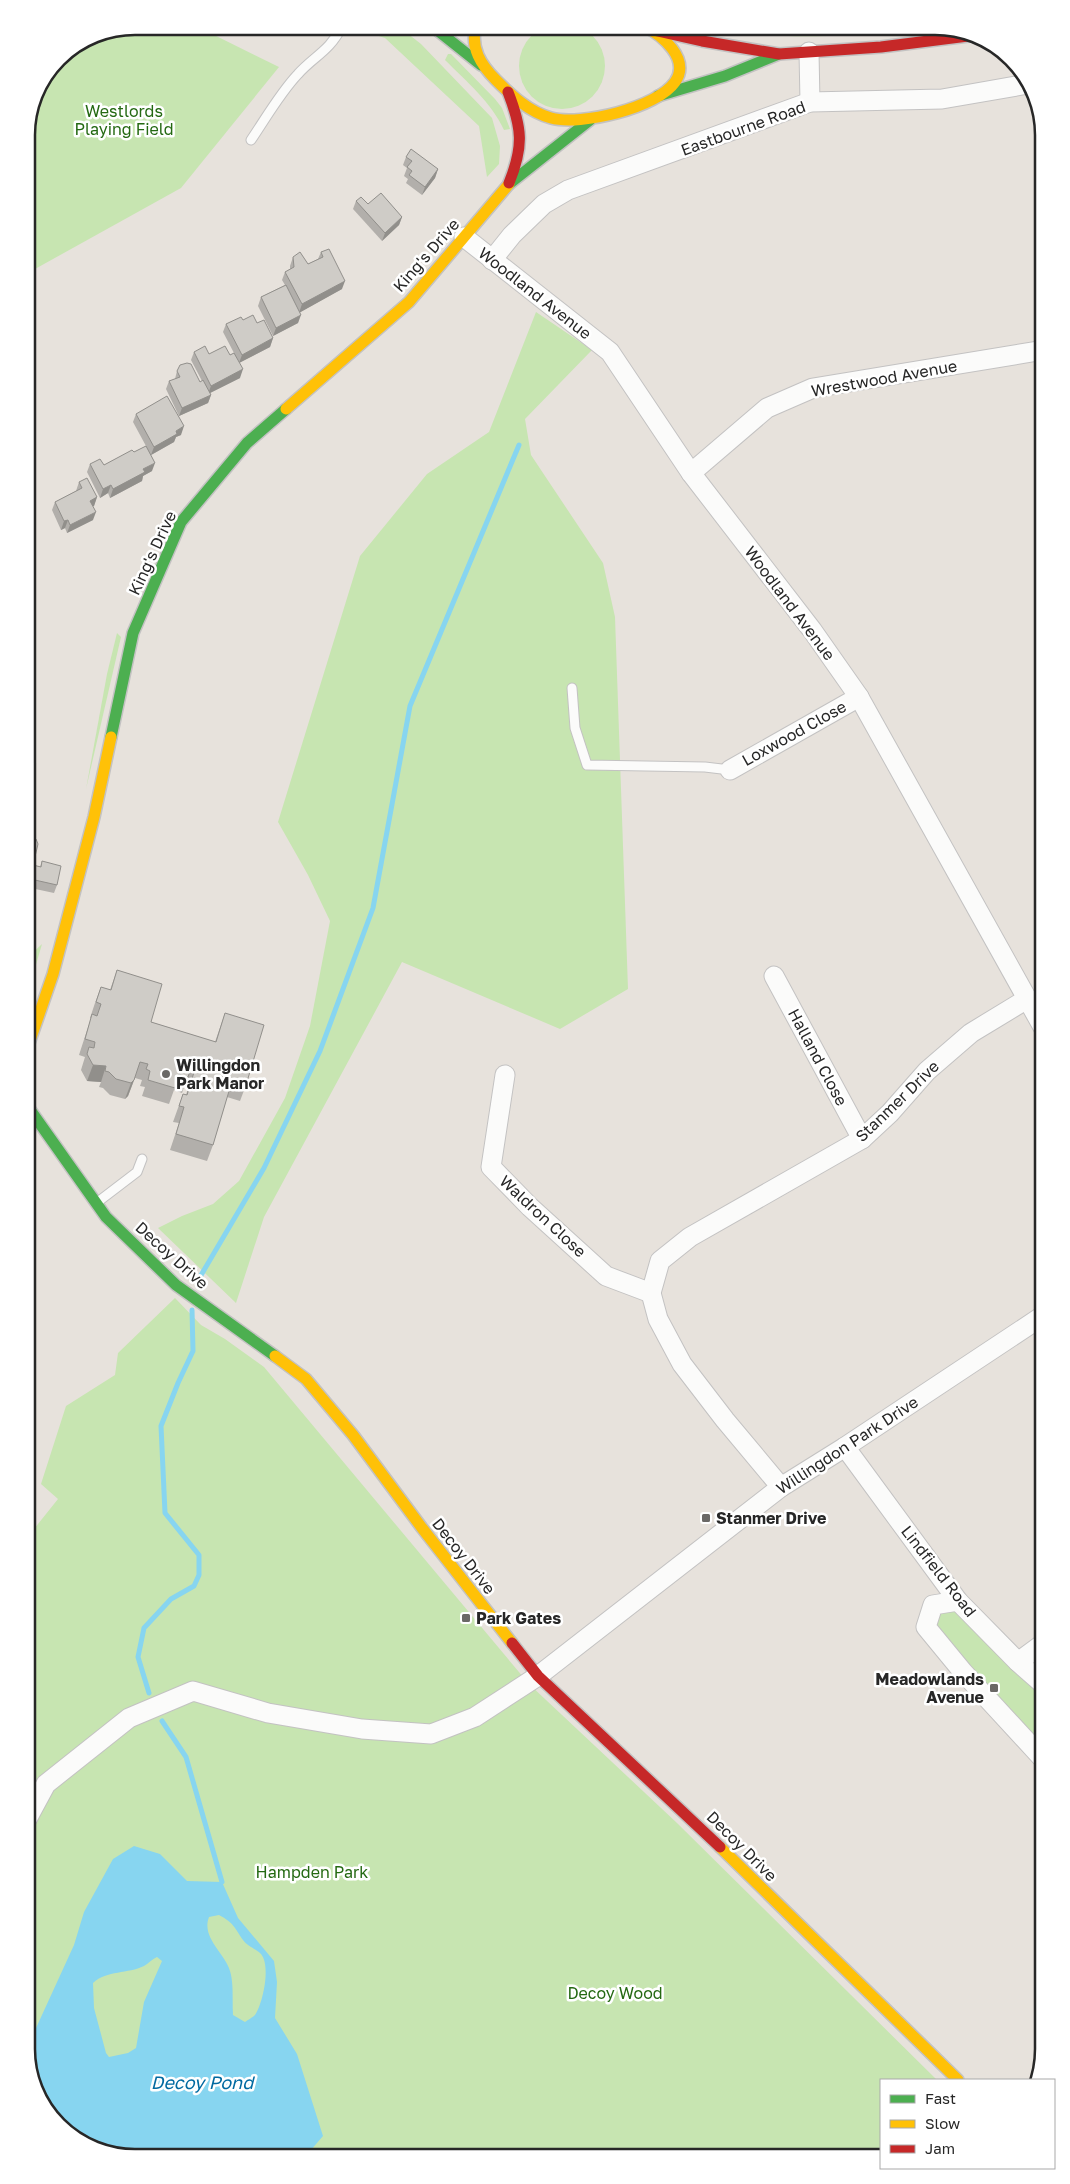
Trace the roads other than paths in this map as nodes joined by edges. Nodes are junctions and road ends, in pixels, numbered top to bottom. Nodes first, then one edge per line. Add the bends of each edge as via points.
1 (338, 35) edge
2 (445, 35) edge
3 (474, 35) edge
4 (659, 35) edge
5 (677, 35) edge
6 (957, 37) edge
7 (809, 52) junction
8 (779, 54) junction
9 (481, 65) junction
10 (1022, 85) edge
11 (508, 92) junction
12 (658, 96) junction
13 (810, 102) junction
14 (590, 120) junction
15 (250, 140) dead end
16 (508, 184) junction
17 (464, 236) junction
18 (492, 260) junction
19 (1035, 351) edge
20 (691, 473) junction
21 (572, 688) dead end
22 (859, 697) junction
23 (730, 770) joint
24 (774, 976) dead end
25 (1028, 1000) junction
26 (35, 1006) edge
27 (1035, 1013) edge
28 (504, 1075) dead end
29 (35, 1117) edge
30 (862, 1139) junction
31 (142, 1159) dead end
32 (96, 1203) junction
33 (651, 1293) junction
34 (1035, 1321) edge
35 (845, 1448) junction
36 (781, 1487) junction
37 (958, 1601) junction
38 (1035, 1650) edge
39 (1018, 1662) junction
40 (538, 1676) junction
41 (1035, 1677) edge
42 (1035, 1750) edge
43 (35, 1805) edge
44 (957, 2079) edge

1 - 15 lane via 323,53 298,73
2 - 9 main road
3 - 9 main road via 474,47
4 - 12 main road via 673,49 678,71 674,83
5 - 8 main road
6 - 7 main road
7 - 8 main road
7 - 13 street
8 - 12 main road via 725,76
9 - 11 main road
10 - 13 street, Eastbourne Road via 942,99
11 - 14 main road via 528,108 547,116 562,120
11 - 16 main road, King's Drive via 521,128 521,140 519,159
12 - 14 main road
13 - 18 street, Eastbourne Road via 568,190 544,204
14 - 16 main road, King's Drive
16 - 17 main road, King's Drive
17 - 18 street, Woodland Avenue
17 - 26 main road, King's Drive via 409,302 247,444 181,522 133,633 94,817 53,974
18 - 20 street, Woodland Avenue via 610,352
19 - 20 street, Wrestwood Avenue via 813,388 767,408
20 - 22 street, Woodland Avenue via 812,630
21 - 23 lane via 575,728 587,765
22 - 23 street, Loxwood Close
22 - 25 street, Woodland Avenue
24 - 30 street, Halland Close
25 - 27 street, Woodland Avenue
25 - 30 street, Stanmer Drive via 971,1033 927,1071
28 - 33 street, Waldron Close via 491,1167 606,1276
29 - 32 main road, Decoy Drive
30 - 33 street, Stanmer Drive via 690,1237 660,1262
31 - 32 lane via 137,1172
32 - 40 main road, Decoy Drive via 106,1217 176,1285 306,1379 353,1435
33 - 36 street via 658,1319 682,1364
34 - 35 street, Willingdon Park Drive
35 - 36 street, Willingdon Park Drive
35 - 37 street, Lindfield Road
36 - 40 street, Willingdon Park Drive
37 - 39 street, Lindfield Road
37 - 42 street via 933,1605 926,1627
38 - 39 street
39 - 41 street, Lindfield Road
40 - 43 street, Willingdon Park Drive via 475,1717 431,1734 362,1729 268,1713 193,1691 130,1718 46,1784
40 - 44 main road, Decoy Drive via 687,1814

